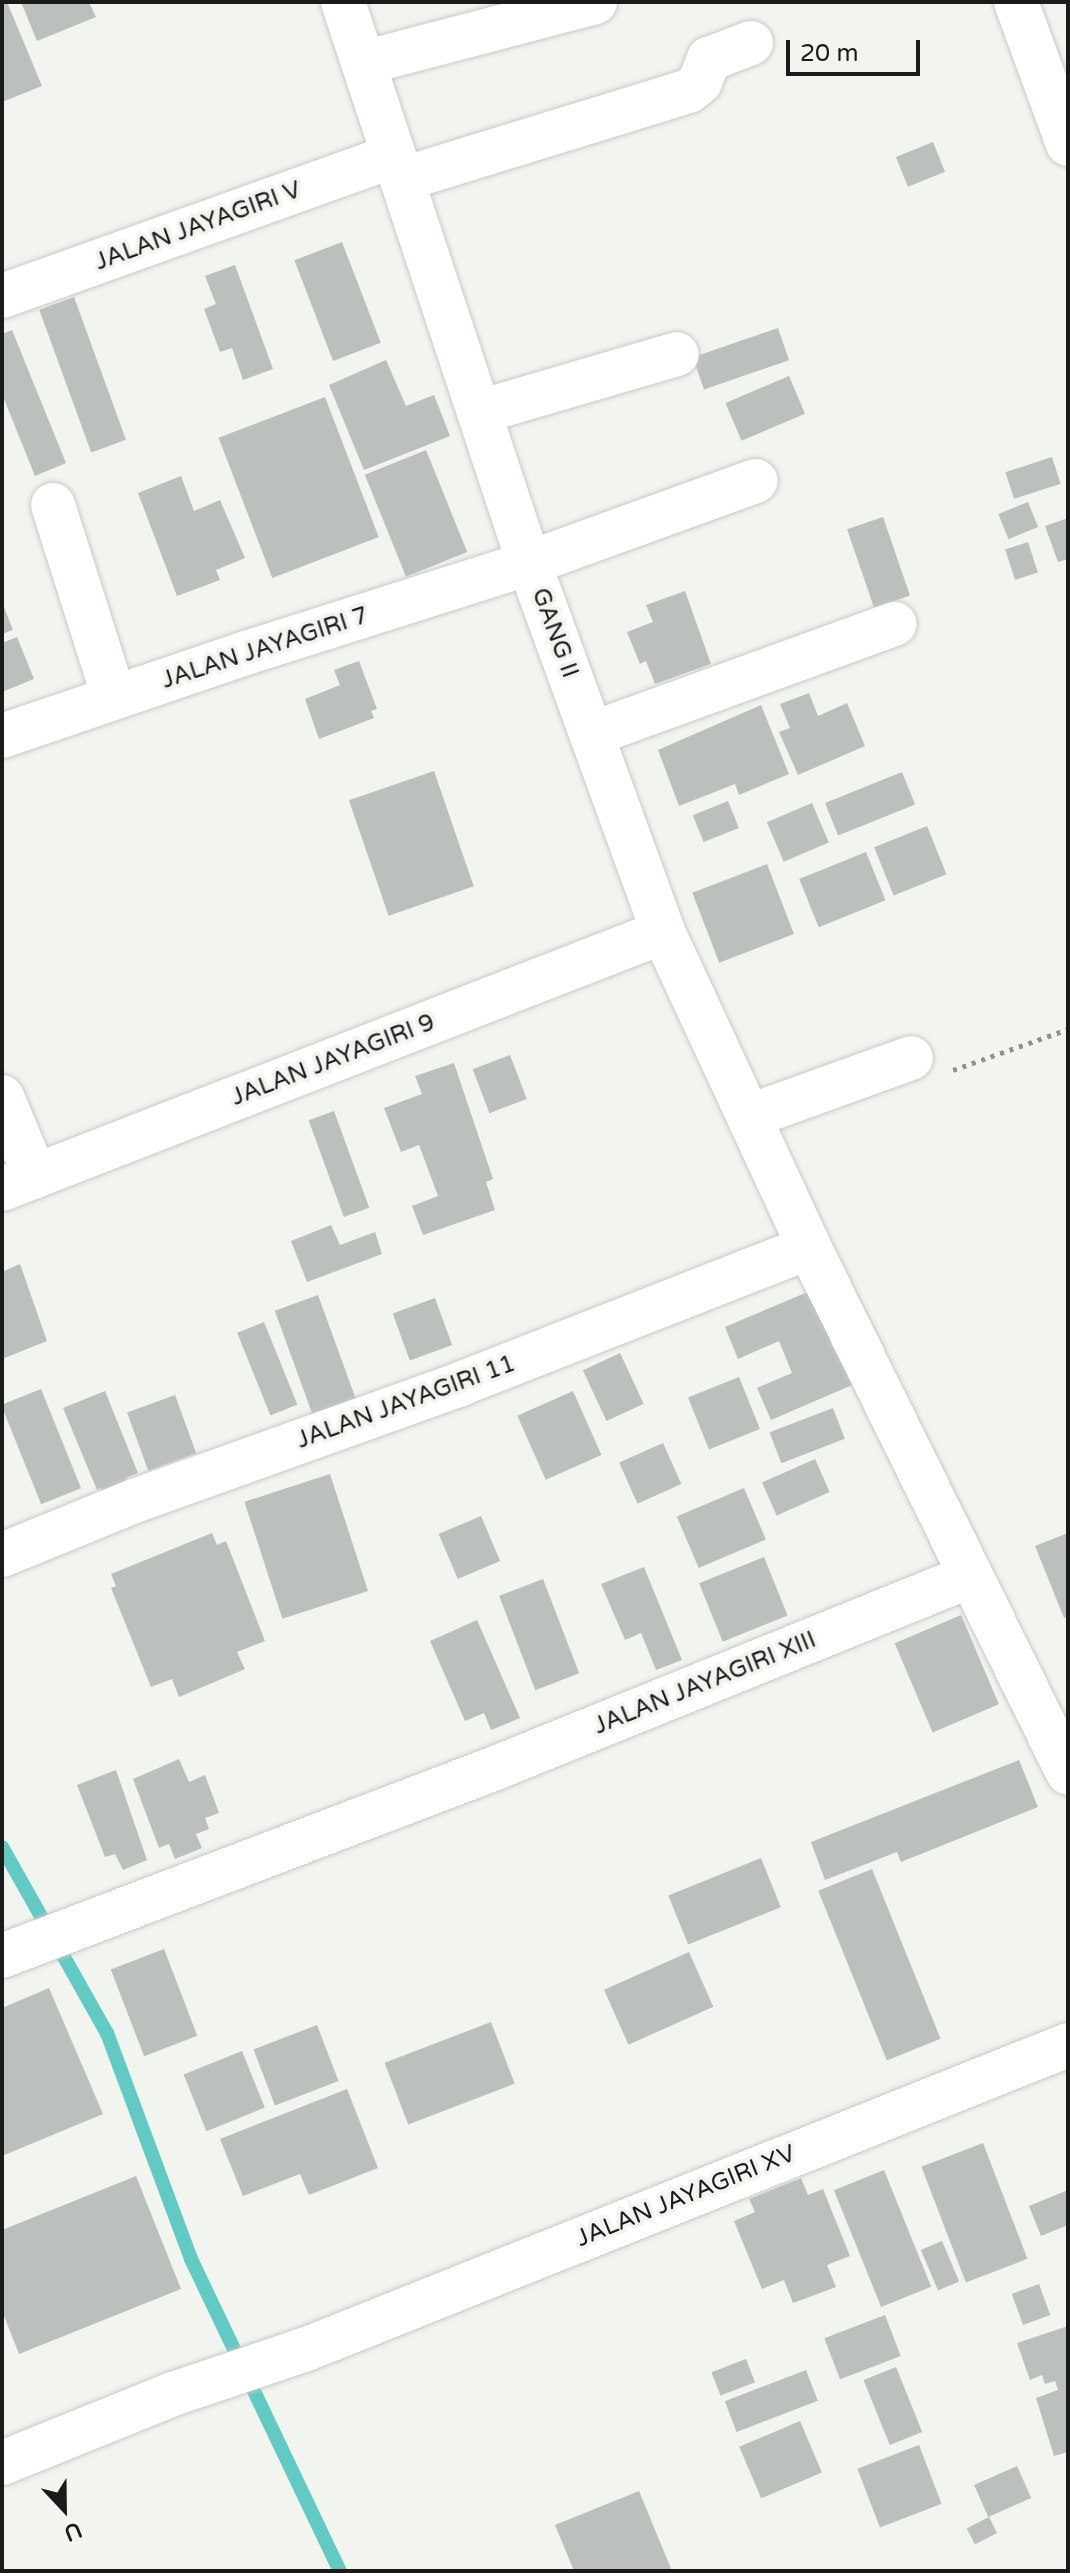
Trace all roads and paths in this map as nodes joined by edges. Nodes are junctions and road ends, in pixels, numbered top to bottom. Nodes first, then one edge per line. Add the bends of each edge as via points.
1 (343, 2) edge
2 (595, 2) edge
3 (1016, 2) edge
4 (751, 43) dead end
5 (363, 63) junction
6 (1068, 144) edge
7 (398, 167) junction
8 (2, 296) edge
9 (677, 354) dead end
10 (479, 412) junction
11 (756, 481) dead end
12 (53, 505) dead end
13 (529, 563) junction
14 (895, 624) dead end
15 (114, 697) junction
16 (592, 734) junction
17 (2, 736) edge
18 (663, 932) junction
19 (1068, 1029) edge
20 (911, 1058) joint
21 (2, 1097) edge
22 (750, 1116) junction
23 (18, 1182) edge
24 (809, 1247) junction
25 (2, 1555) edge
26 (970, 1576) junction
27 (1068, 1773) edge
28 (2, 1956) edge
29 (1068, 2045) edge
30 (2, 2463) edge

1 - 5 street, GANG II
2 - 5 street
3 - 6 street
4 - 7 street, JALAN JAYAGIRI V via 709,59 700,82 689,91
5 - 7 street, GANG II
7 - 8 street, JALAN JAYAGIRI V
7 - 10 street, GANG II
9 - 10 street
10 - 13 street, GANG II
11 - 13 street, JALAN JAYAGIRI 7
12 - 15 street
13 - 15 street, JALAN JAYAGIRI 7
13 - 16 street, GANG II
14 - 16 street
15 - 17 street, JALAN JAYAGIRI 7
16 - 18 street, GANG II
18 - 22 street, GANG II
18 - 23 street, JALAN JAYAGIRI 9
19 - 20 path via 919,1082
20 - 22 street
21 - 23 street
22 - 24 street, GANG II
24 - 25 street, JALAN JAYAGIRI 11
24 - 26 street
26 - 27 street
26 - 28 street, JALAN JAYAGIRI XIII via 507,1764
29 - 30 street, JALAN JAYAGIRI XV via 304,2350 173,2394

